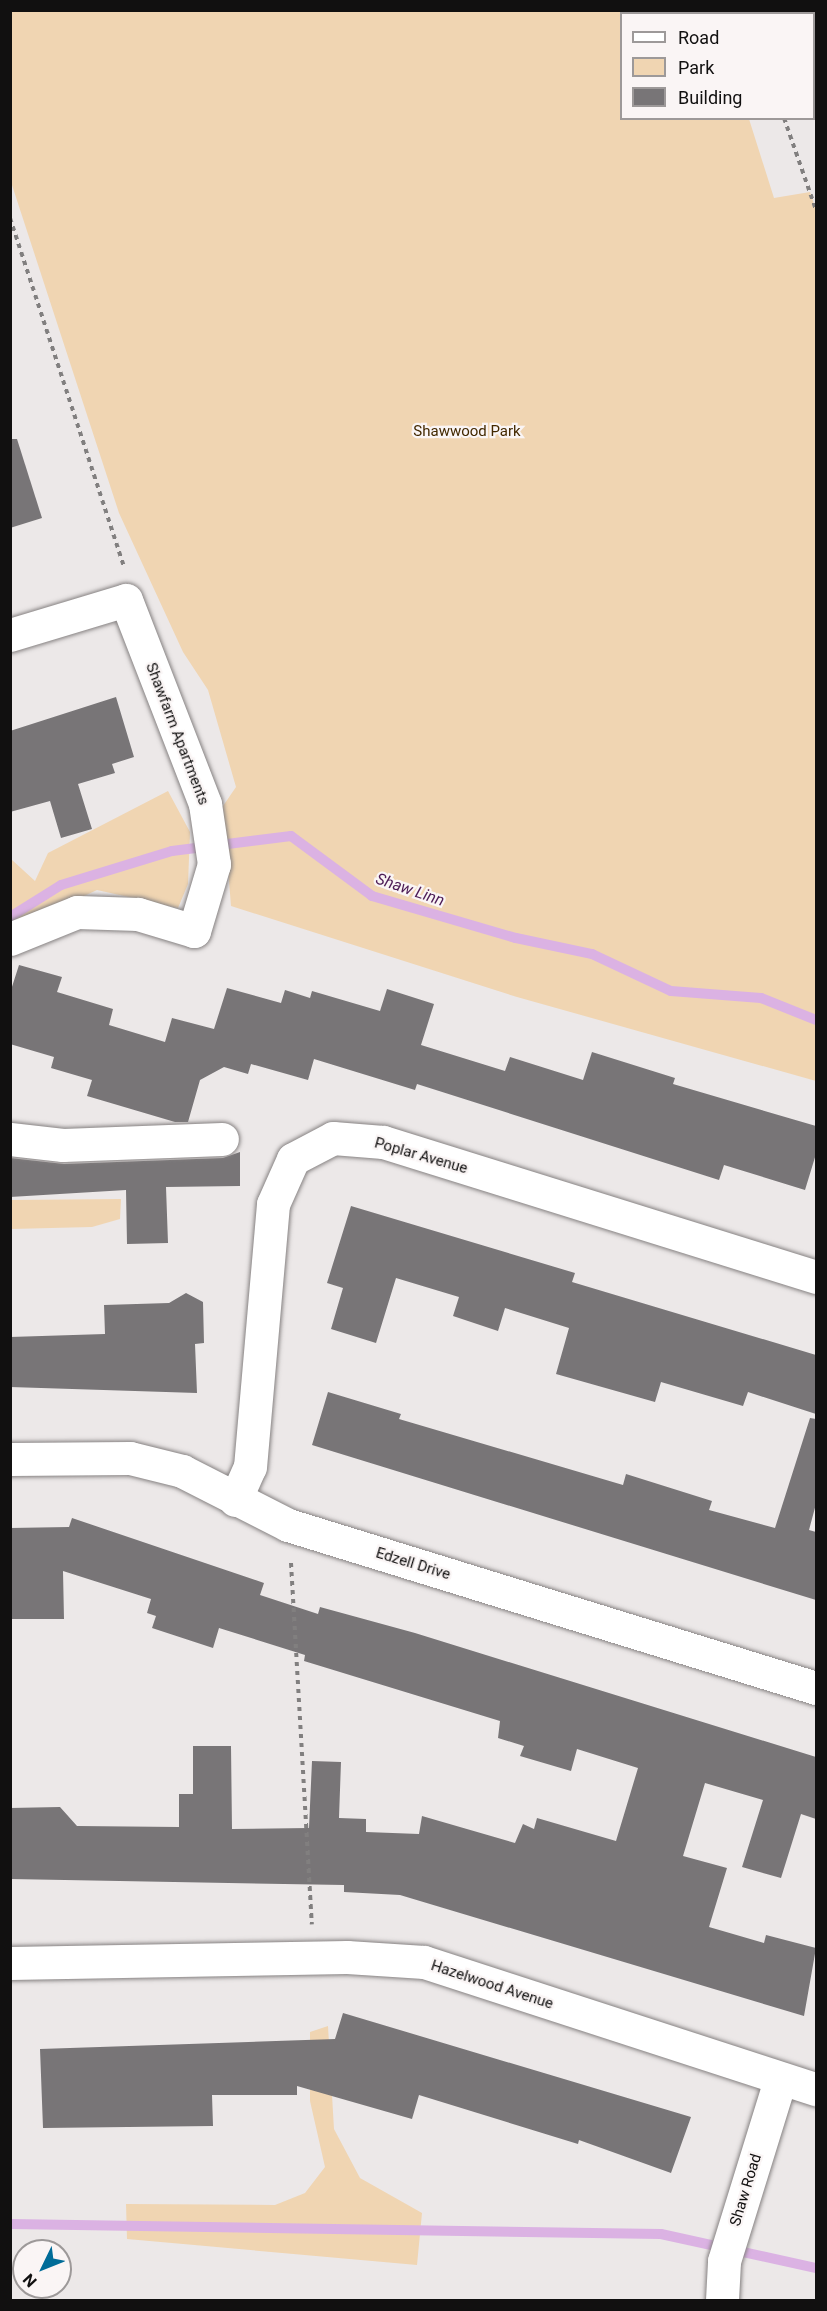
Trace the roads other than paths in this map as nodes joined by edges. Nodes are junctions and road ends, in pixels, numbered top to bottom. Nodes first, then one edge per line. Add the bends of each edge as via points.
1 (10, 635) edge
2 (10, 939) edge
3 (10, 1139) edge
4 (222, 1139) dead end
5 (816, 1277) edge
6 (10, 1459) edge
7 (235, 1500) junction
8 (816, 1688) edge
9 (10, 1963) edge
10 (780, 2080) junction
11 (816, 2089) edge
12 (722, 2301) edge

1 - 2 street, Shawfarm Apartments via 126,600 205,804 214,864 194,931 138,914 77,912
3 - 4 street via 63,1145
5 - 7 street, Poplar Avenue via 383,1143 333,1138 293,1159 273,1204 249,1467
6 - 7 street, Edzell Drive via 130,1458 182,1471
7 - 8 street, Edzell Drive via 288,1525
9 - 10 street, Hazelwood Avenue via 314,1958 424,1962
10 - 11 street, Hazelwood Avenue
10 - 12 street, Shaw Road via 724,2261

